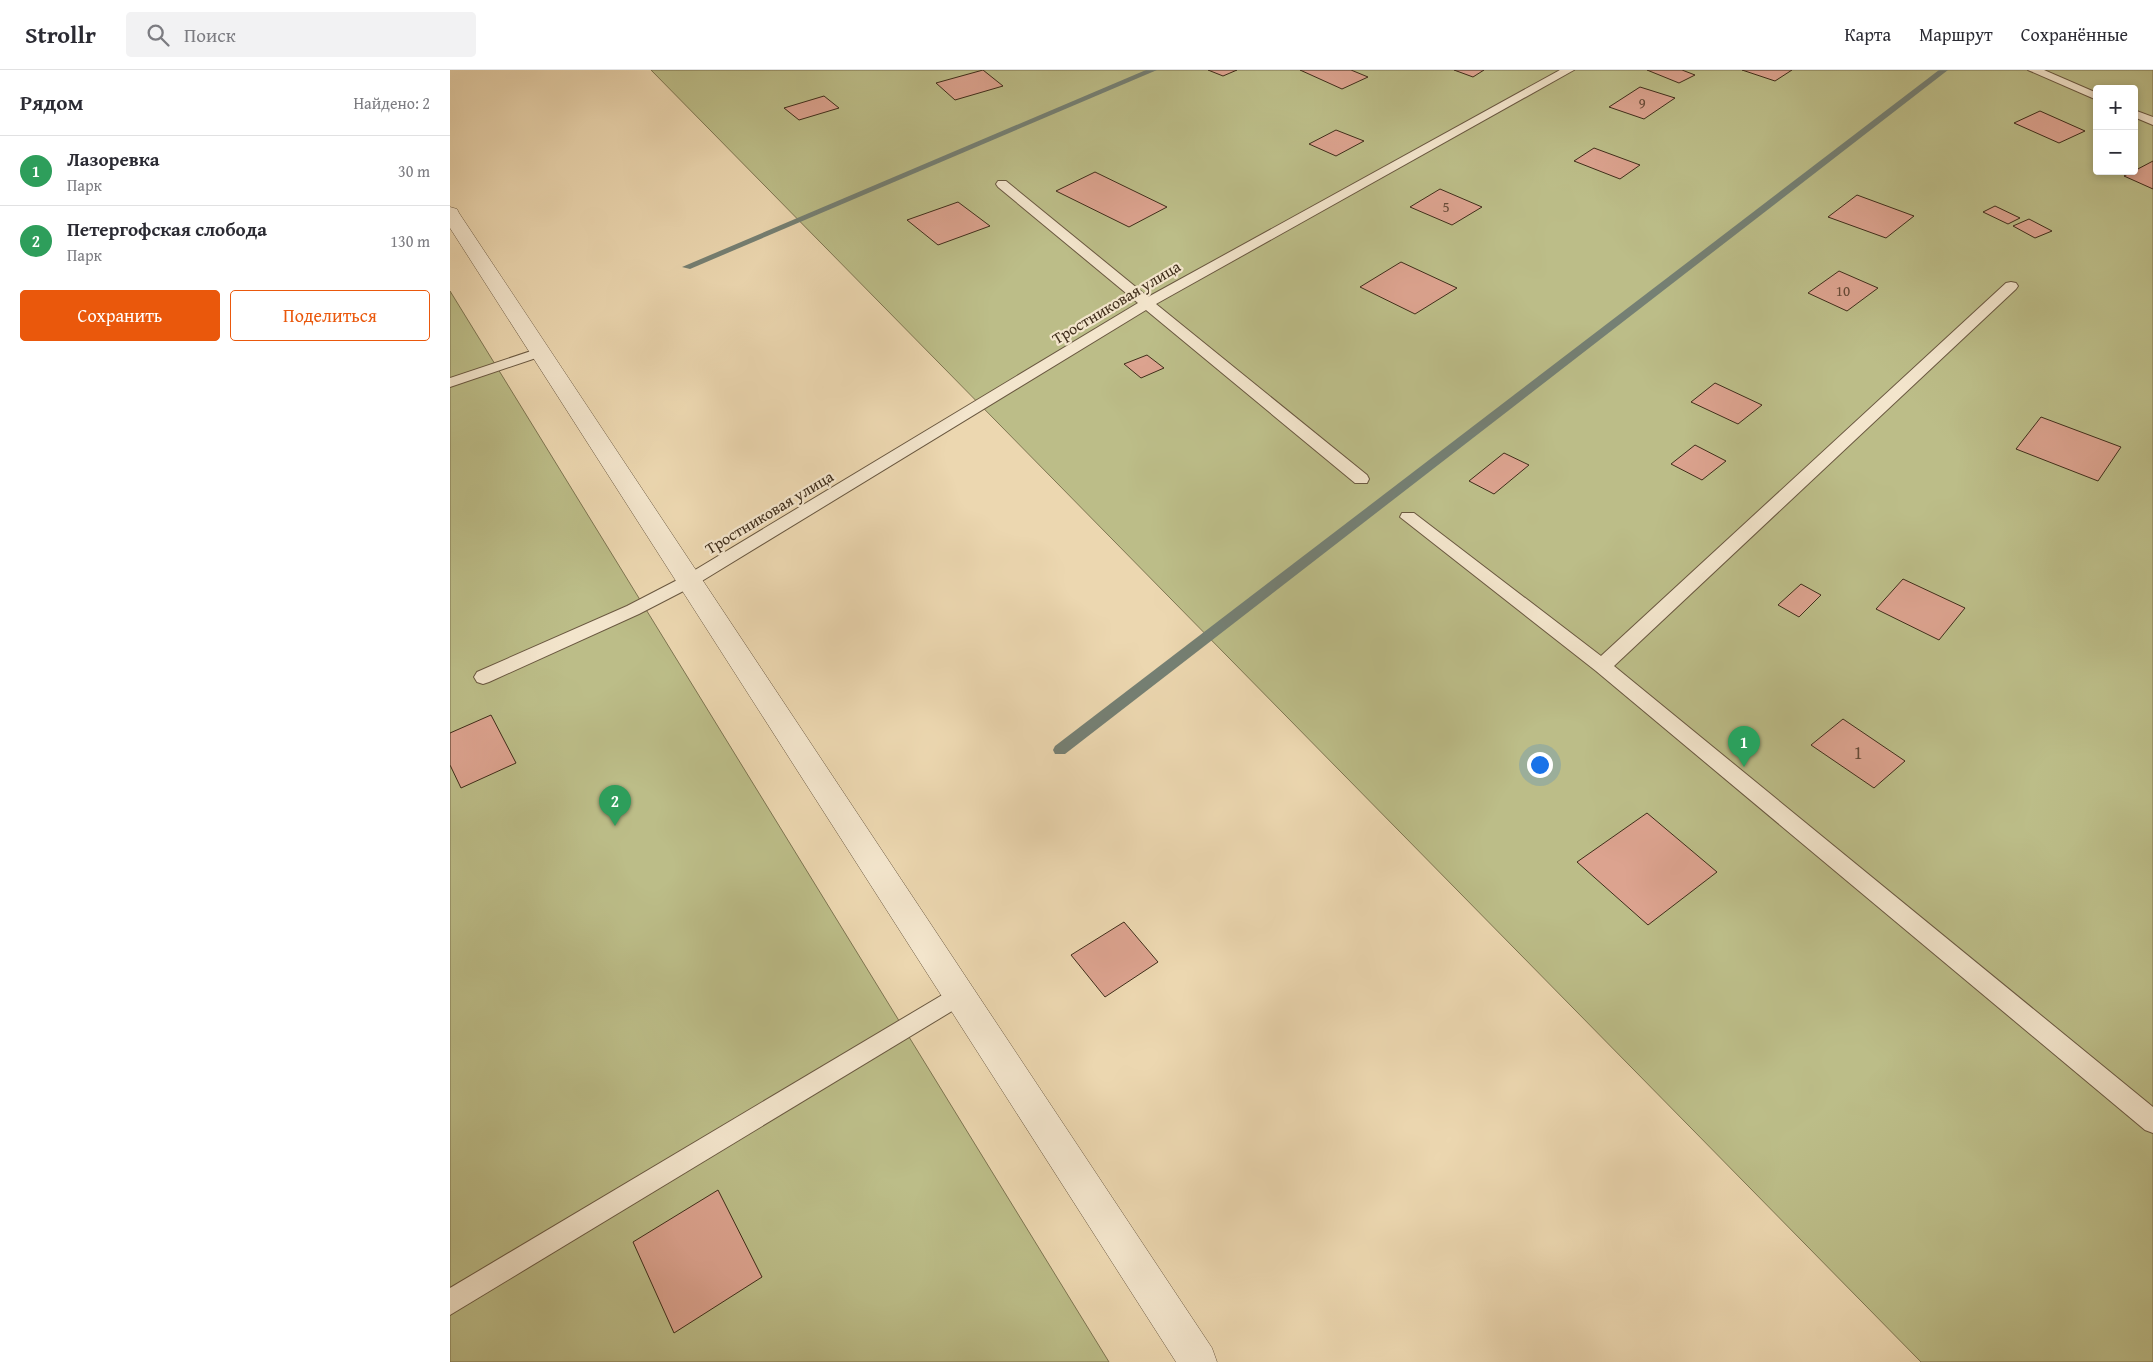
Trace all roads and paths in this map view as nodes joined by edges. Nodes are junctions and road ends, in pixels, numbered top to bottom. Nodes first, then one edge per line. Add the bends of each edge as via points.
1 (1568, 70) edge
2 (2034, 70) edge
3 (2093, 95) edge
4 (2138, 115) edge
5 (2153, 121) edge
6 (1002, 184) dead end
7 (450, 213) edge
8 (2011, 286) dead end
9 (1147, 303) junction
10 (540, 352) junction
11 (450, 384) edge
12 (1361, 479) dead end
13 (1408, 517) dead end
14 (691, 580) junction
15 (1602, 666) junction
16 (484, 678) dead end
17 (959, 995) junction
18 (2153, 1122) edge
19 (450, 1302) edge
20 (1198, 1362) edge

1 - 9 lane, Тростниковая улица
2 - 3 lane
4 - 5 lane
6 - 9 lane
7 - 10 street
8 - 15 lane
9 - 12 lane
9 - 14 lane, Тростниковая улица
10 - 11 lane
10 - 14 street
13 - 15 lane
14 - 16 lane, Тростниковая улица
14 - 17 street
15 - 18 lane
17 - 19 lane
17 - 20 street

